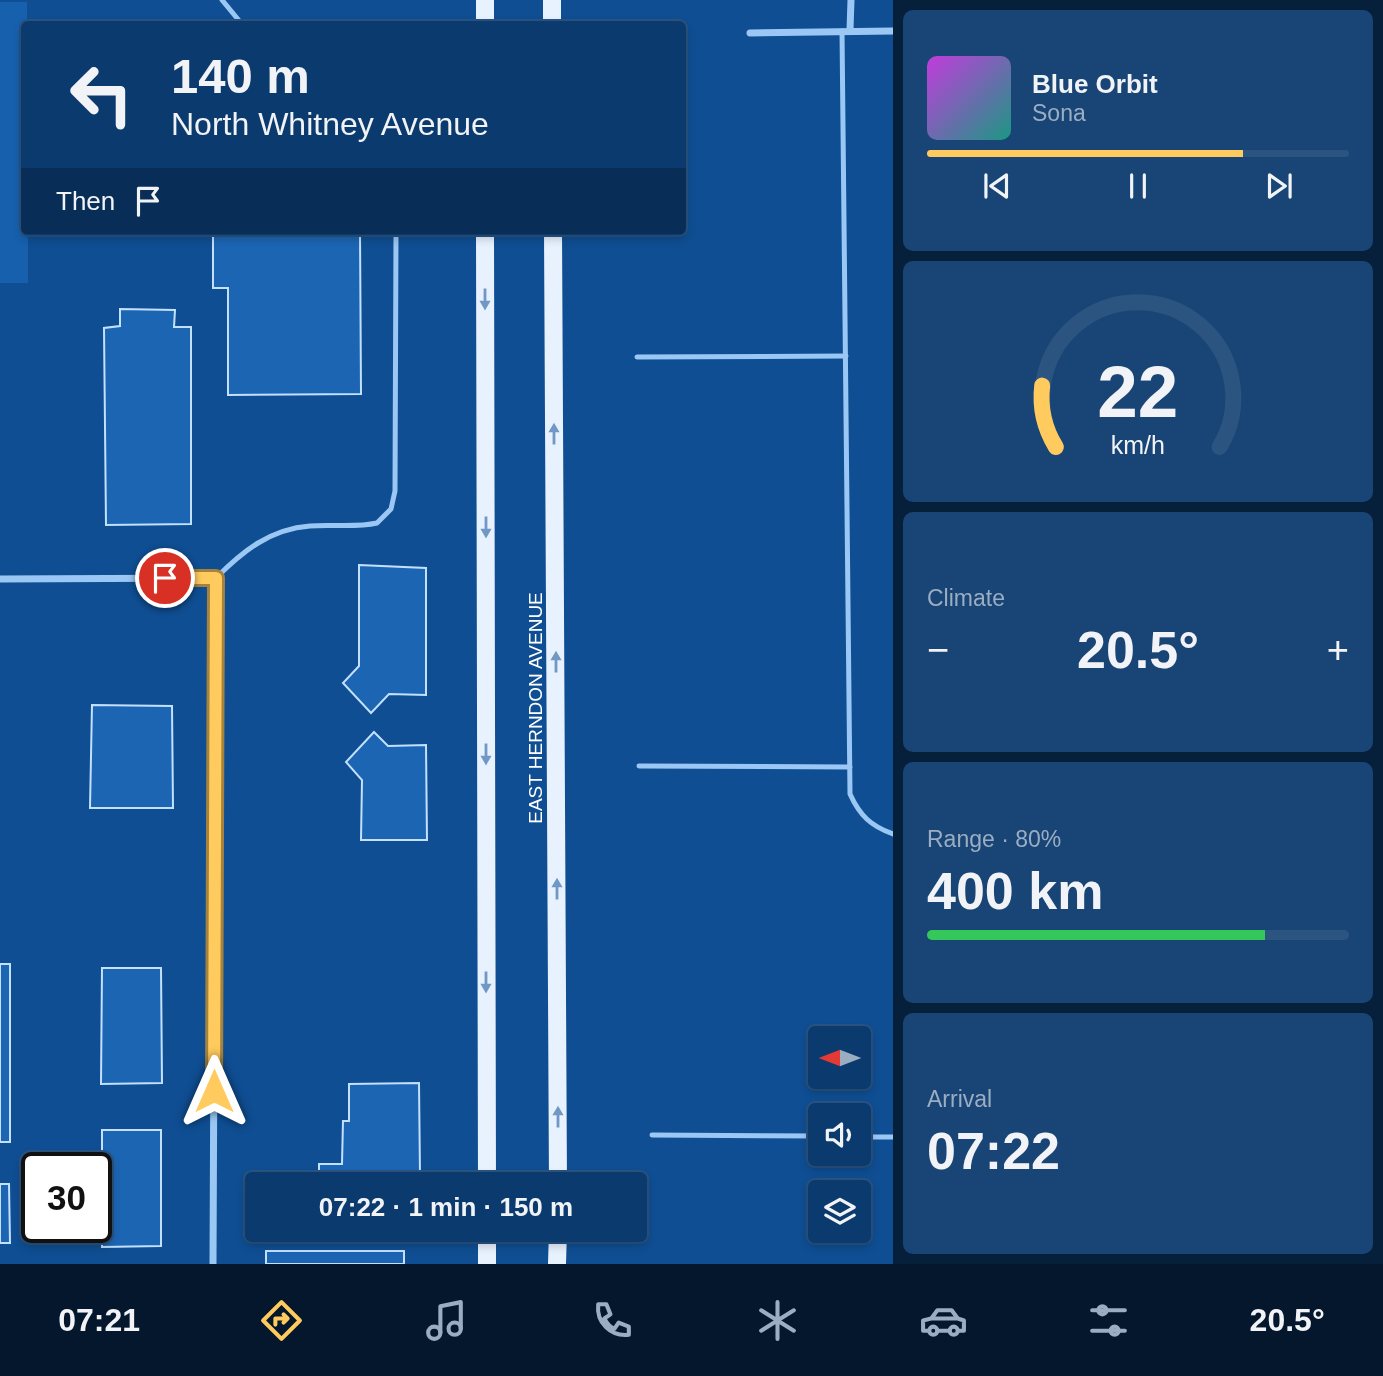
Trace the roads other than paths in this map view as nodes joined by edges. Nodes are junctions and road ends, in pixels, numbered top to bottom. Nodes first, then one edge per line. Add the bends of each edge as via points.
1 (222, 0) edge
2 (485, 0) edge
3 (552, 0) edge
4 (851, 0) edge
5 (239, 21) edge
6 (485, 21) edge
7 (552, 21) edge
8 (846, 30) junction
9 (893, 31) edge
10 (750, 33) dead end
11 (396, 235) edge
12 (485, 235) edge
13 (553, 235) edge
14 (846, 356) junction
15 (637, 357) dead end
16 (216, 578) junction
17 (0, 579) edge
18 (639, 766) dead end
19 (850, 767) junction
20 (893, 834) edge
21 (652, 1135) dead end
22 (808, 1136) edge
23 (871, 1137) edge
24 (893, 1137) edge
25 (487, 1172) edge
26 (558, 1172) edge
27 (487, 1242) edge
28 (558, 1242) edge
29 (213, 1264) edge
30 (487, 1264) edge
31 (557, 1264) edge

1 - 5 lane
2 - 6 main road
3 - 7 main road
4 - 8 street
8 - 9 street
8 - 10 street
8 - 14 lane
11 - 16 lane via 395,491 391,509 377,523 308,526 267,538 242,552
12 -> 25 main road
26 -> 13 main road, EAST HERNDON AVENUE
14 - 15 lane
14 - 19 lane
16 - 17 street
16 - 29 street
18 - 19 lane
19 - 20 lane via 850,794 857,811 873,827
21 - 22 lane
23 - 24 lane
27 - 30 main road
28 - 31 main road

